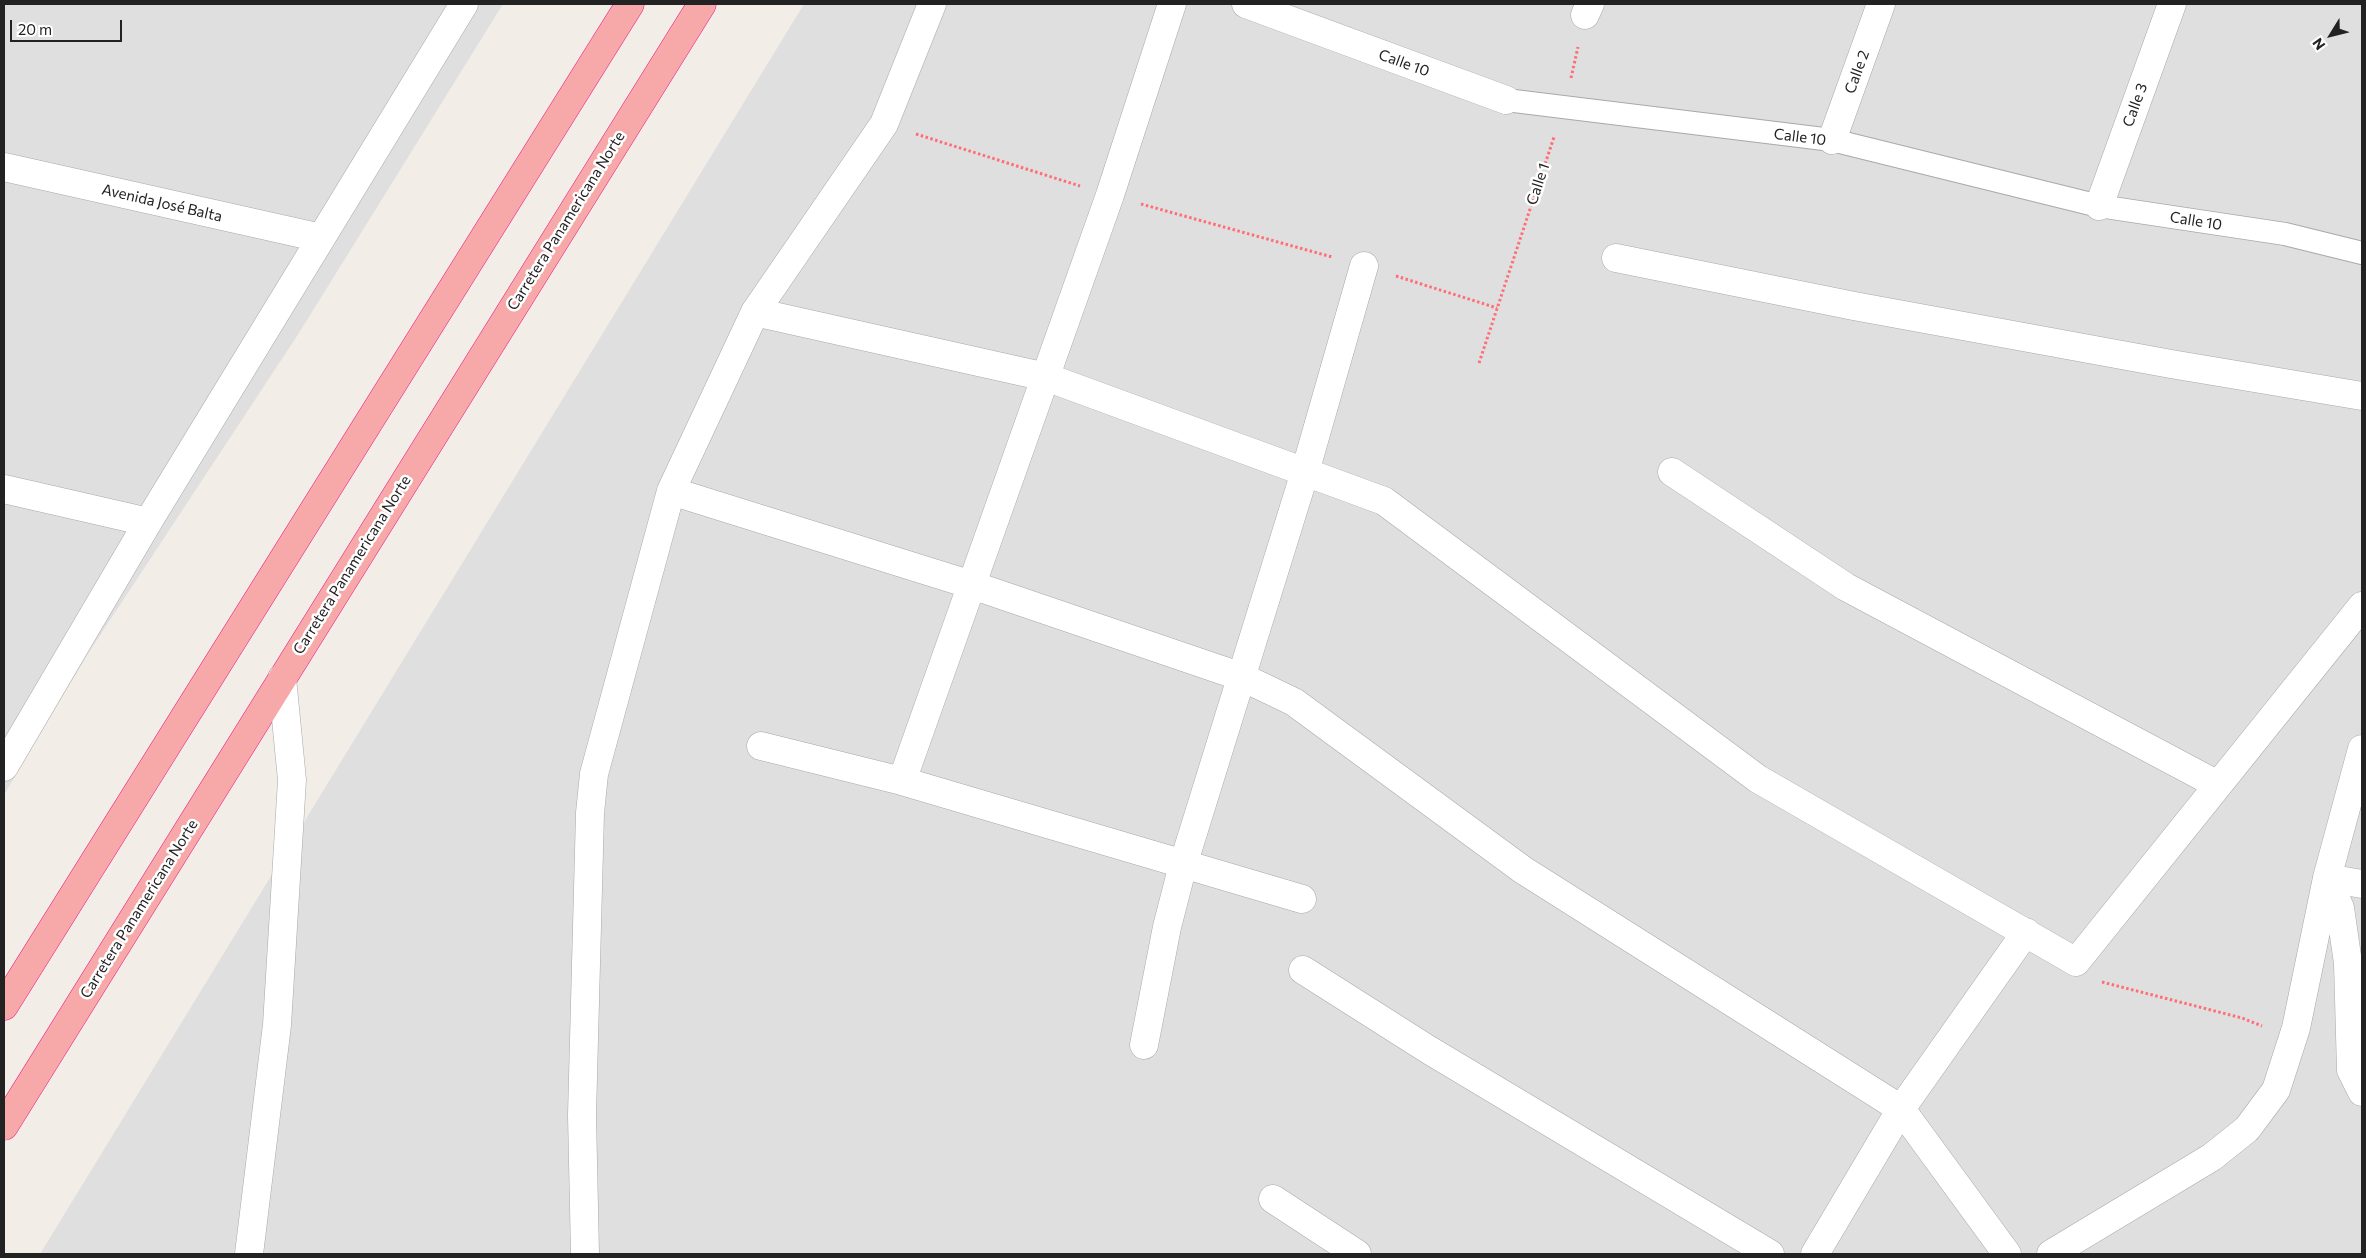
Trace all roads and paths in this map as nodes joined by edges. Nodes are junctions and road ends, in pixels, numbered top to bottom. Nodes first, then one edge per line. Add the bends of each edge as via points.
1 (464, 4) edge
2 (630, 4) edge
3 (702, 4) edge
4 (932, 4) edge
5 (1172, 4) edge
6 (1246, 4) edge
7 (1881, 4) edge
8 (2172, 4) edge
9 (1588, 9) edge
10 (1506, 100) joint
11 (1563, 109) junction
12 (884, 124) junction
13 (1832, 140) junction
14 (4, 167) edge
15 (1110, 195) junction
16 (2098, 206) junction
17 (321, 238) junction
18 (2362, 252) edge
19 (1616, 258) dead end
20 (1364, 266) junction
21 (1498, 308) junction
22 (755, 312) junction
23 (1479, 363) dead end
24 (1046, 377) junction
25 (2362, 396) edge
26 (1305, 472) junction
27 (1672, 472) dead end
28 (4, 489) edge
29 (672, 491) junction
30 (148, 522) junction
31 (972, 585) junction
32 (2362, 606) edge
33 (1242, 677) junction
34 (282, 678) junction
35 (761, 746) dead end
36 (2362, 749) edge
37 (4, 767) edge
38 (902, 781) junction
39 (2218, 785) junction
40 (1183, 864) junction
41 (2327, 878) junction
42 (2362, 884) edge
43 (1302, 899) dead end
44 (2026, 932) junction
45 (2076, 962) junction
46 (1302, 970) dead end
47 (4, 1006) edge
48 (2292, 1039) junction
49 (1144, 1044) dead end
50 (2362, 1092) edge
51 (1901, 1109) junction
52 (4, 1126) edge
53 (1273, 1199) dead end
54 (249, 1254) edge
55 (585, 1254) edge
56 (1357, 1254) edge
57 (1770, 1254) edge
58 (1815, 1254) edge
59 (2007, 1254) edge
60 (2051, 1254) edge

1 - 17 street
2 - 47 highway
3 - 34 highway, Carretera Panamericana Norte
4 - 12 street
5 - 15 street
6 - 10 street, Calle 10
7 - 13 street, Calle 2
8 - 16 street, Calle 3
9 - 11 path, Calle 1
10 - 11 lane, Calle 10
11 - 13 lane, Calle 10
11 - 21 path, Calle 1
12 - 15 path
12 - 22 street
13 - 16 lane, Calle 10
14 - 17 street, Avenida José Balta
15 - 20 path
15 - 24 street
16 - 18 lane, Calle 10 via 2285,234
17 - 30 street
19 - 25 street via 1864,308
20 - 21 path
20 - 26 street
21 - 23 path, Calle 1
22 - 24 street
22 - 29 street
24 - 26 street
24 - 31 street
26 - 33 street
26 - 44 street via 1384,502 1758,779
27 - 39 street via 1846,587
28 - 30 street
29 - 31 street
29 - 55 street via 594,774 590,813 582,1114
30 - 37 street
31 - 33 street
31 - 38 street
32 - 39 street
33 - 40 street
33 - 51 street via 1294,702 1523,870
34 - 52 highway, Carretera Panamericana Norte
34 - 54 street via 292,780 277,1025
35 - 38 street
36 - 41 street
38 - 40 street
39 - 45 street
40 - 43 street
40 - 49 street
41 - 42 street
41 - 48 street
41 - 50 street via 2340,908 2348,963 2351,1070
44 - 45 street
44 - 51 street
45 - 48 path via 2103,982 2242,1018
46 - 57 street via 1429,1050
48 - 60 street via 2276,1090 2247,1129 2212,1157
51 - 58 street
51 - 59 street
53 - 56 street

